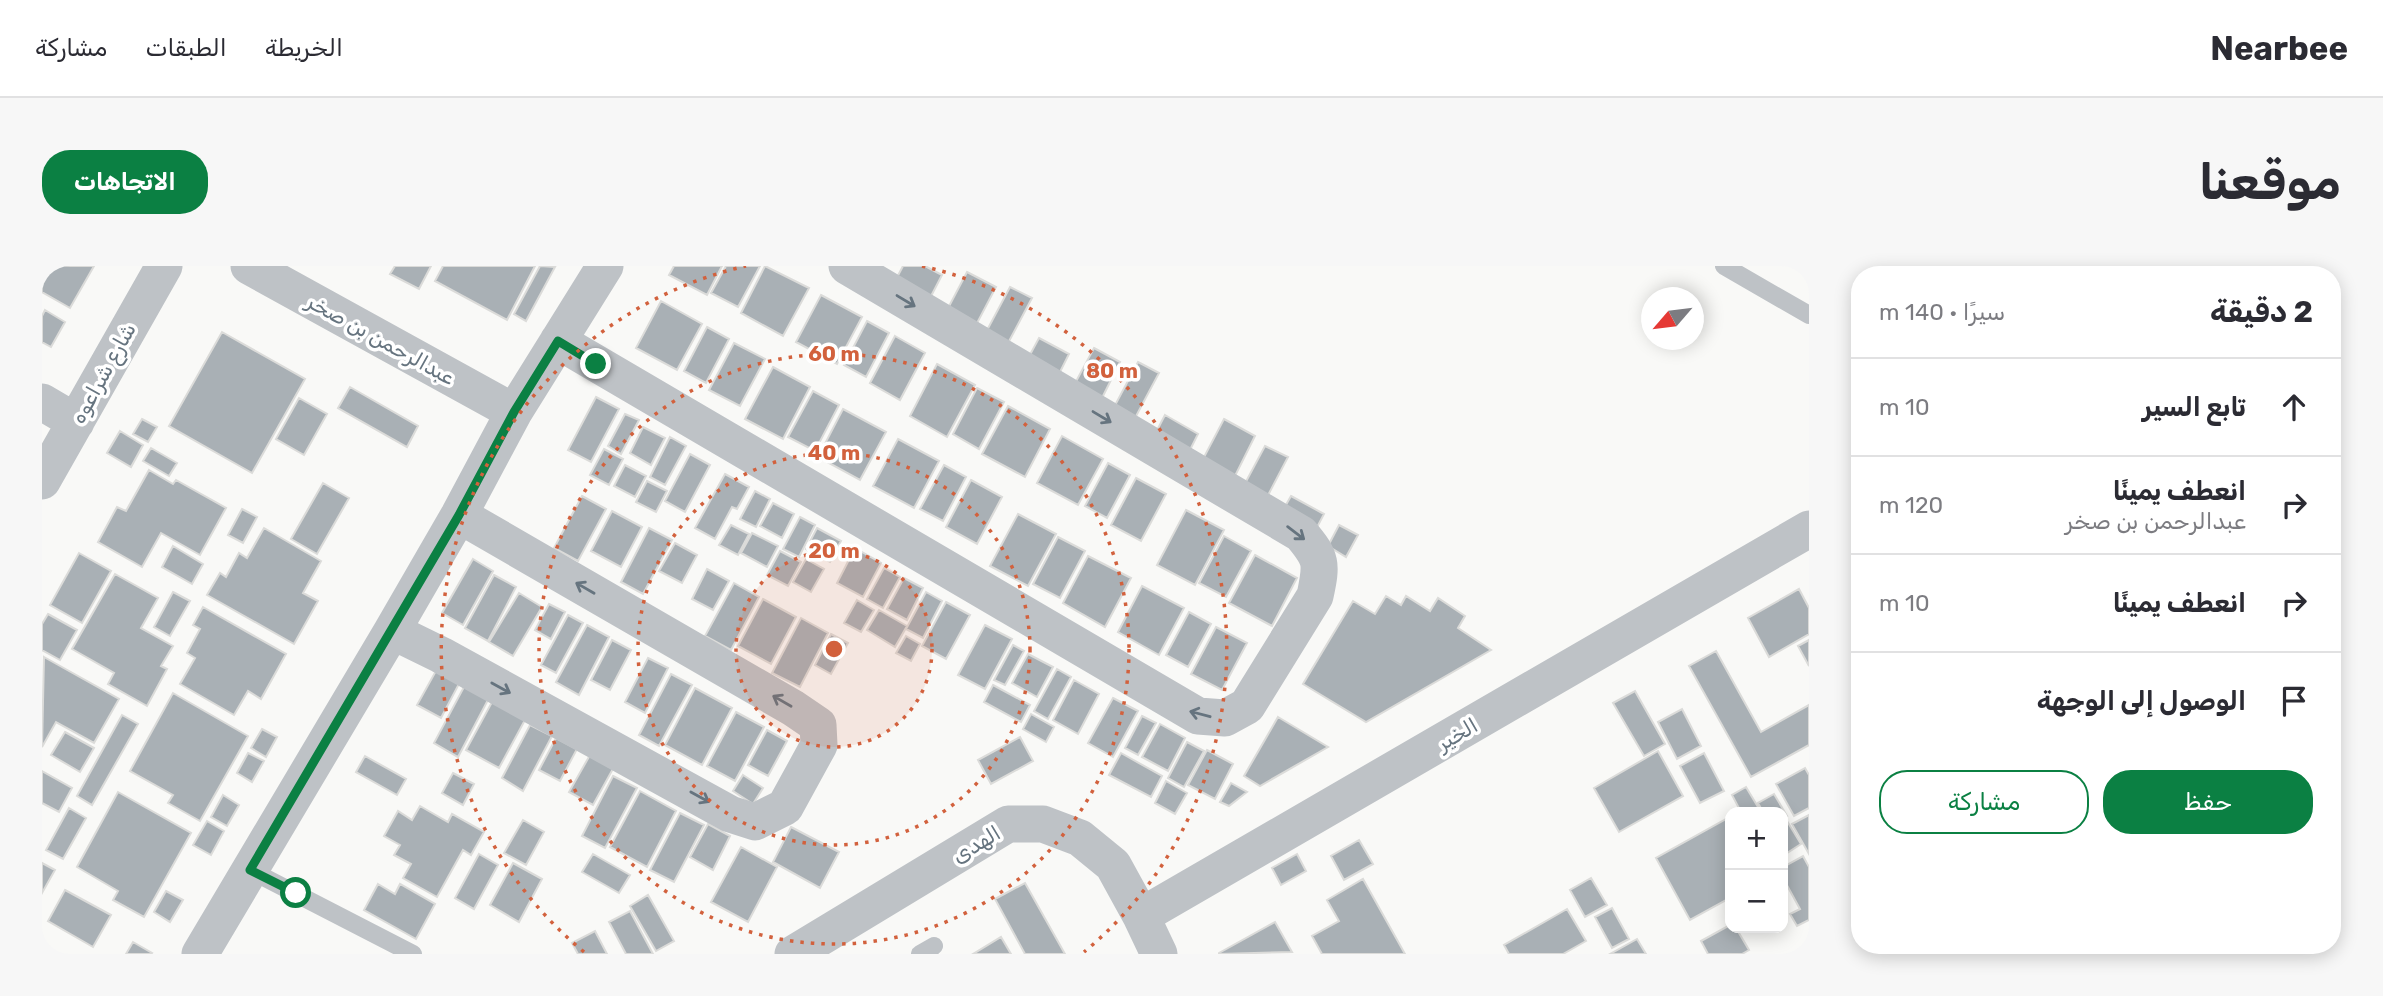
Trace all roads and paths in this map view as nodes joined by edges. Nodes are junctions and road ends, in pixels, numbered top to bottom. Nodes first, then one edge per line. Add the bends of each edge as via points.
1 (163, 266) edge
2 (249, 266) edge
3 (605, 266) edge
4 (847, 266) edge
5 (1724, 266) edge
6 (1809, 315) edge
7 (558, 341) junction
8 (42, 402) edge
9 (514, 412) junction
10 (76, 422) junction
11 (42, 481) edge
12 (459, 515) junction
13 (1809, 529) edge
14 (392, 631) junction
15 (250, 870) junction
16 (1141, 916) junction
17 (200, 954) edge
18 (413, 954) edge
19 (793, 954) edge
20 (1159, 954) edge

1 - 10 street, شارع شراعوه
2 - 9 street, عبدالرحمن بن صخر
3 - 7 street
4 -> 7 street via 1301,534 1317,554 1320,575 1315,596 1247,706 1225,718 1198,716
5 - 6 lane
7 - 9 street
8 - 10 street
9 - 12 street
10 - 11 street, شارع شراعوه
12 - 14 street
14 -> 12 street via 730,814 755,822 785,807 819,745 818,725
13 - 16 street, الخير
14 - 15 street
15 - 17 street
15 - 18 lane
16 - 19 street, الهدى via 1113,865 1080,838 1043,824 1008,824
16 - 20 street

